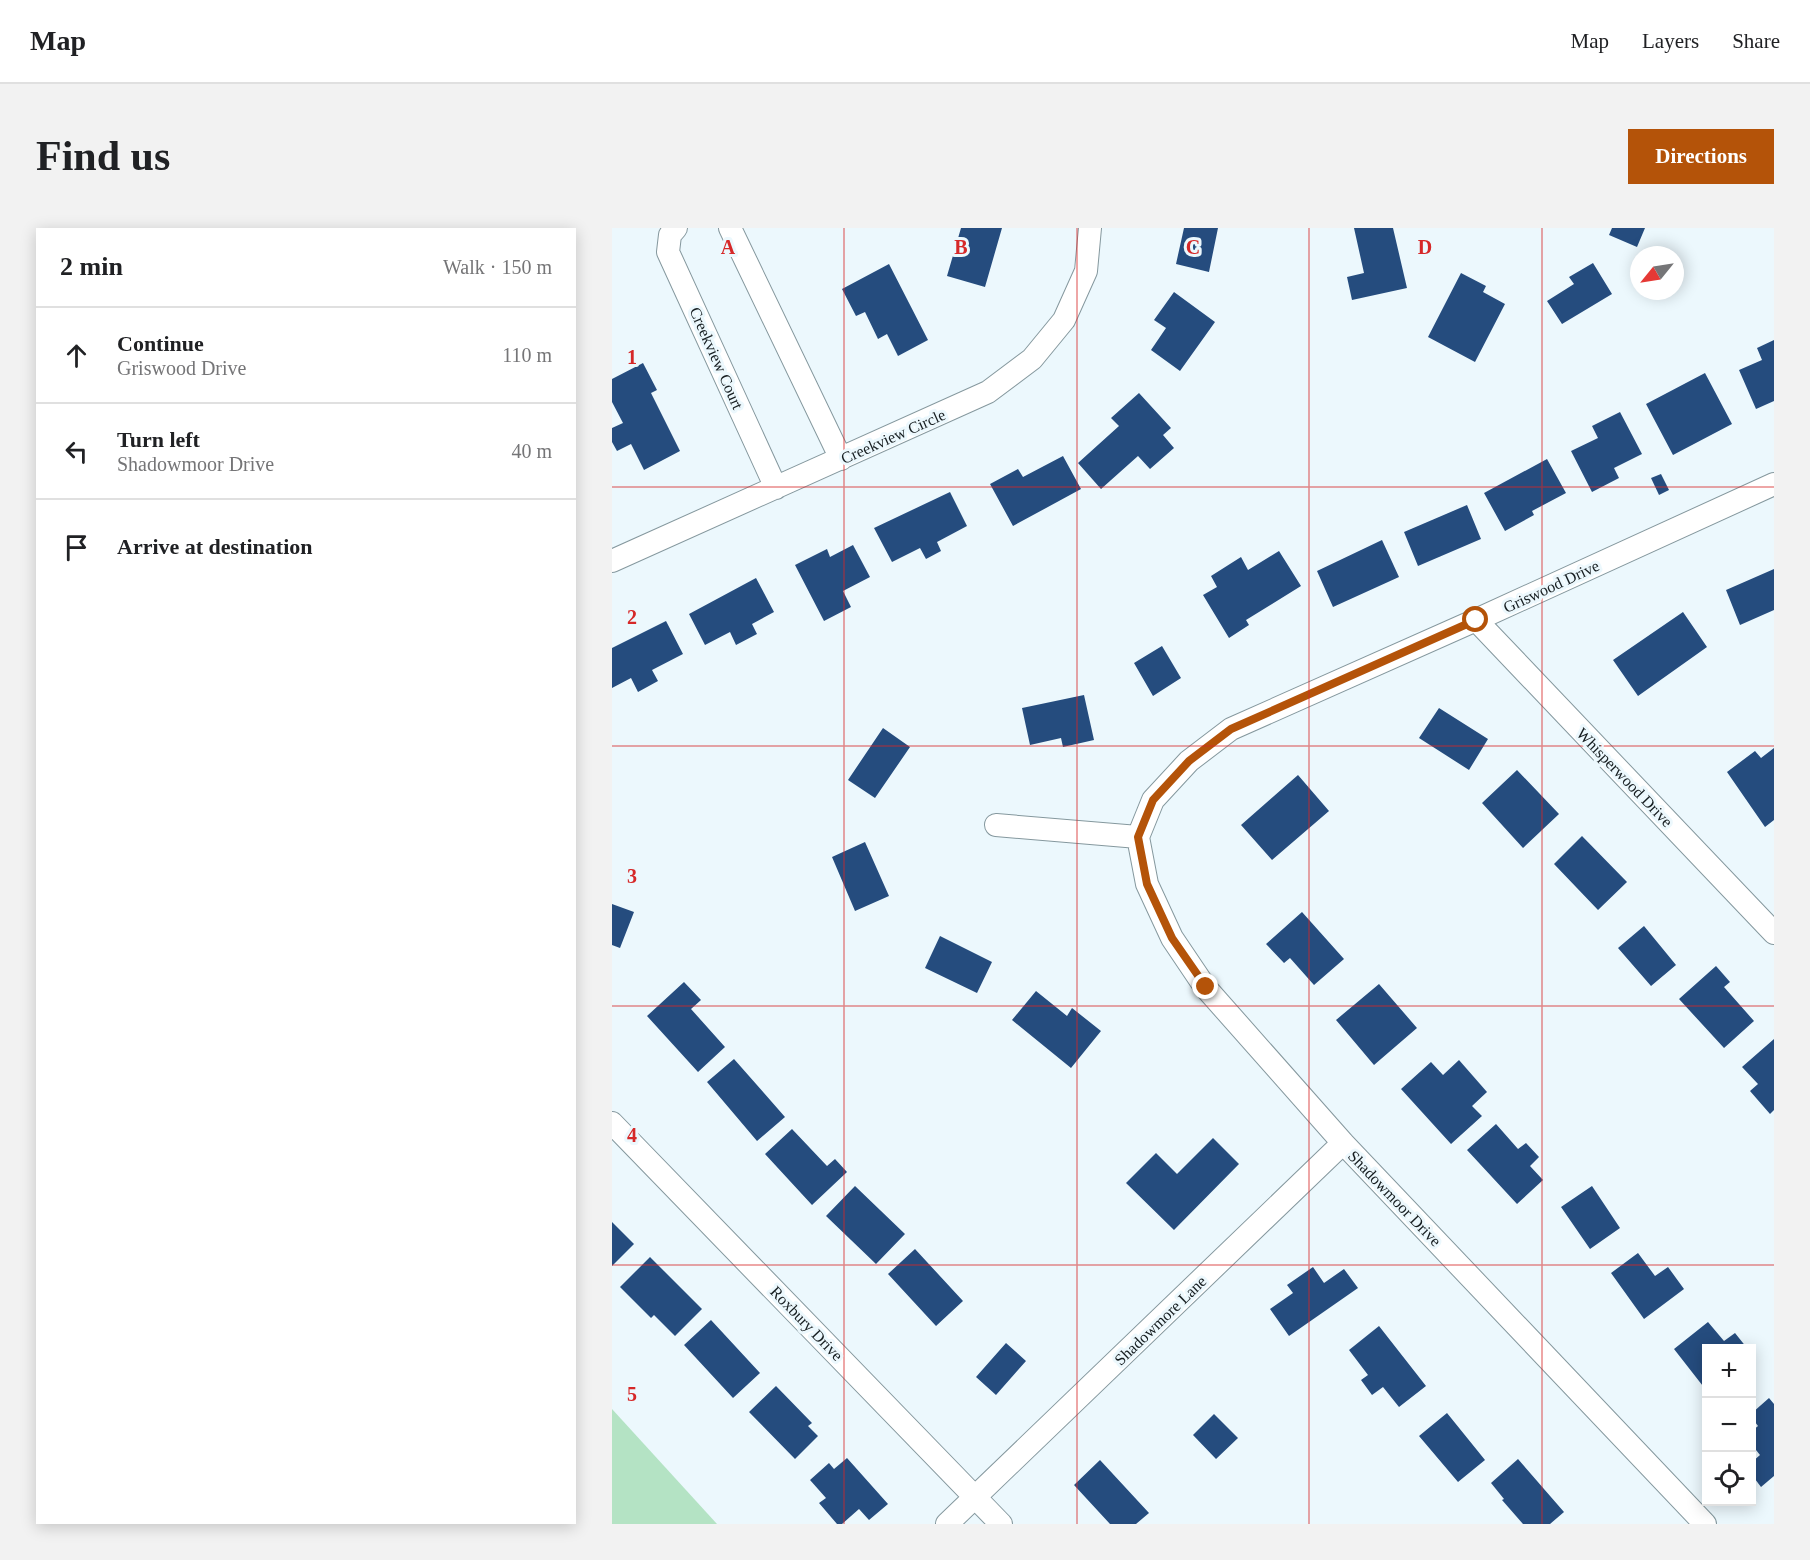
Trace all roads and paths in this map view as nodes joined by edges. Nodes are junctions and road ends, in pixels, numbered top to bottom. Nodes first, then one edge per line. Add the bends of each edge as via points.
1 (675, 228) edge
2 (730, 228) edge
3 (1090, 228) edge
4 (841, 459) junction
5 (1774, 484) edge
6 (776, 488) junction
7 (612, 561) edge
8 (1476, 620) junction
9 (996, 825) dead end
10 (1138, 837) junction
11 (1774, 933) edge
12 (612, 1123) edge
13 (1343, 1143) junction
14 (976, 1496) junction
15 (947, 1524) edge
16 (1001, 1524) edge
17 (1705, 1524) edge

1 - 6 street, Creekview Court via 668,252
2 - 4 street
3 - 4 street, Creekview Circle via 1086,271 1064,320 1032,359 988,392
4 - 6 street, Creekview Circle
5 - 8 street, Griswood Drive
6 - 7 street, Creekview Circle
8 - 10 street, Griswood Drive via 1231,729 1189,761 1153,800
8 - 11 street, Whisperwood Drive
9 - 10 street
10 - 13 street, Shadowmoor Drive via 1147,884 1172,938 1206,987
12 - 14 street, Roxbury Drive
13 - 14 street, Shadowmore Lane
13 - 17 street, Shadowmoor Drive
14 - 15 street, Shadowmore Lane
14 - 16 street, Roxbury Drive

